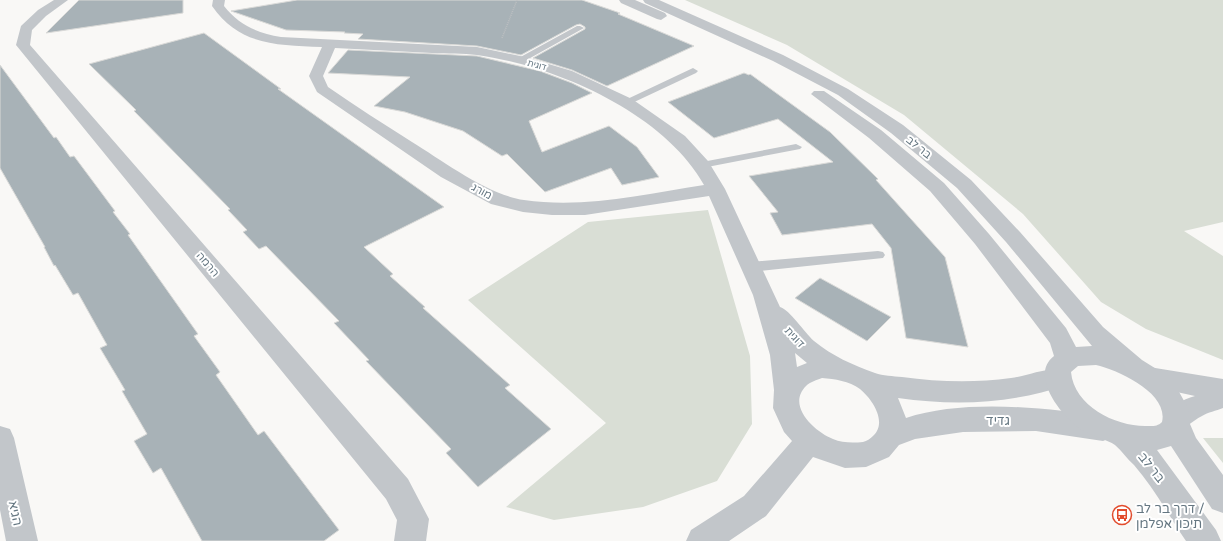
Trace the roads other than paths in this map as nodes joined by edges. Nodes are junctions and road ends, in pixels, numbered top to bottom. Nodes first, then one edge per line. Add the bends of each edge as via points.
1 (62, 0) edge
2 (219, 0) edge
3 (626, 0) edge
4 (649, 0) edge
5 (580, 28) dead end
6 (330, 44) junction
7 (520, 60) junction
8 (693, 71) dead end
9 (626, 102) junction
10 (796, 146) dead end
11 (702, 165) junction
12 (716, 189) junction
13 (878, 255) dead end
14 (751, 267) junction
15 (764, 295) junction
16 (836, 369) junction
17 (1063, 369) junction
18 (1141, 372) junction
19 (869, 382) junction
20 (787, 389) junction
21 (1223, 390) edge
22 (1223, 396) edge
23 (1177, 422) junction
24 (1115, 433) junction
25 (891, 436) junction
26 (0, 438) edge
27 (809, 441) junction
28 (1223, 499) edge
29 (22, 541) edge
30 (410, 541) edge
31 (702, 541) edge
32 (1205, 541) edge

1 - 30 street, הרמה via 42,13 26,29 23,45 397,489 413,519
2 - 6 street, דוגית via 218,6 227,19 241,31 282,41
3 - 17 street, בר לב via 762,63 824,98 874,134 937,187 1057,334 1062,343
4 - 18 street, בר לב via 778,58 843,92 897,129 964,184 1013,237 1094,333
5 - 7 lane
6 - 7 street, דוגית via 477,52
6 - 12 street, מורג via 316,76 322,88 448,173 498,200 552,210 586,208
7 - 9 street, דוגית via 567,74
8 - 9 lane
9 - 11 street, דוגית via 679,140
10 - 11 lane
11 - 12 street, דוגית
12 - 14 street, דוגית
13 - 14 lane
14 - 15 street, דוגית
15 - 16 street, דוגית via 788,332 818,358
15 - 20 street, דוגית via 783,355
16 - 19 street via 852,373
16 - 20 street via 820,368 806,372 794,379
17 - 18 street via 1080,356 1096,355 1114,359
17 - 19 street via 1031,387 949,393
17 - 24 street, בר לב via 1061,391 1071,405 1087,418
18 - 21 street
18 - 23 street, בר לב via 1168,395 1174,404
19 - 25 street via 882,393 891,407 894,422
20 - 27 street via 784,402 788,416 796,429
22 - 23 street, גדיד via 1192,408
23 - 24 street, גדיד via 1175,429 1164,437 1148,440
23 - 28 street via 1189,452
24 - 25 street, גדיד via 1082,424 974,420 918,426
24 - 32 street, בר לב via 1150,463
25 - 27 street via 881,447 866,454 847,455 828,451
26 - 29 street, הגיא
27 - 31 street via 755,506

